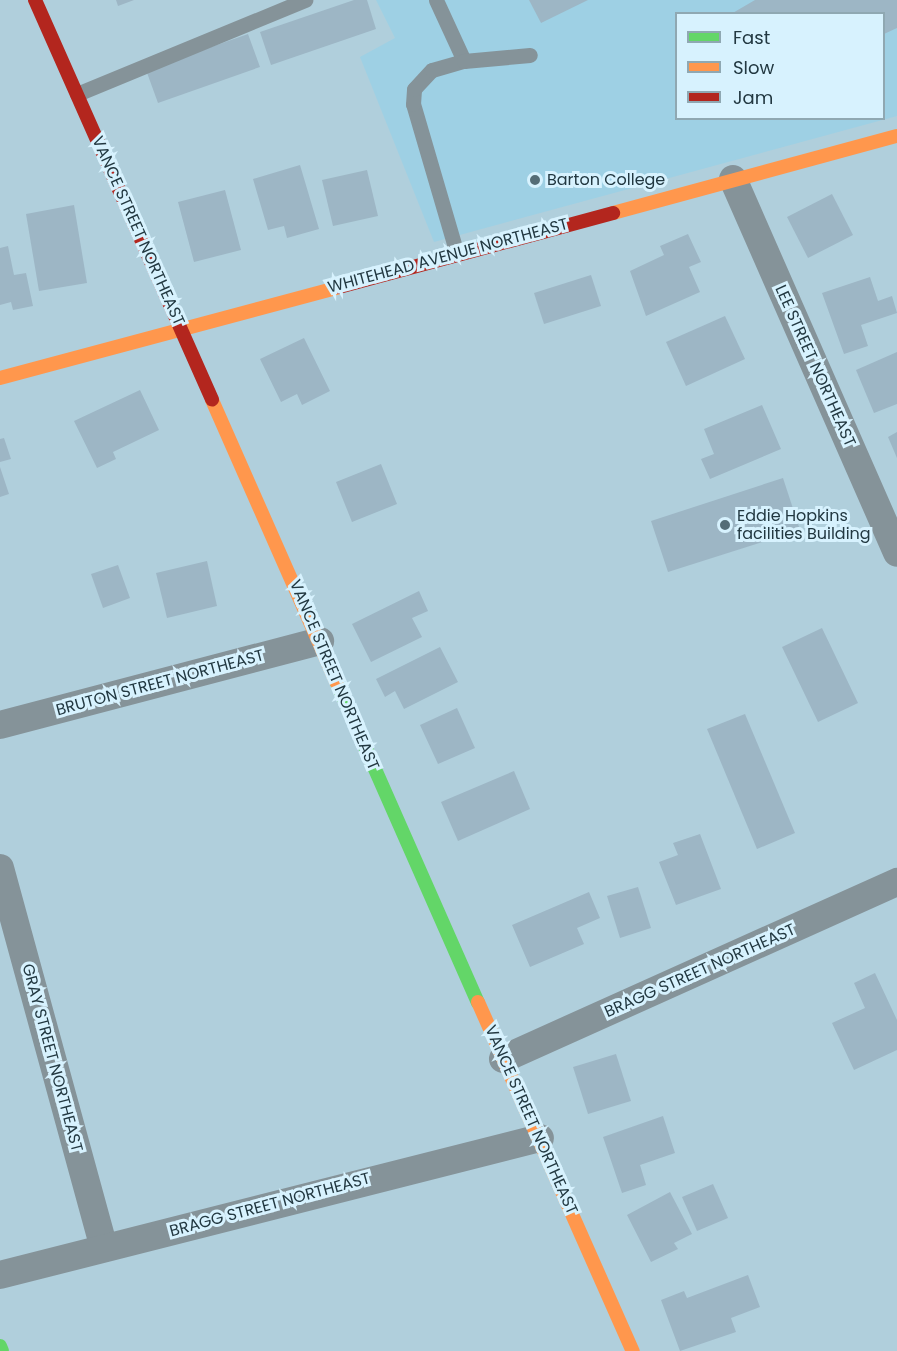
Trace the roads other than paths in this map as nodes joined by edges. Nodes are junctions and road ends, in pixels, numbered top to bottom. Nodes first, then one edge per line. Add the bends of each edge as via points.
1 (35, 0) edge
2 (305, 0) edge
3 (436, 0) edge
4 (530, 55) dead end
5 (465, 61) junction
6 (77, 94) junction
7 (897, 136) edge
8 (733, 179) junction
9 (457, 254) junction
10 (181, 328) junction
11 (0, 378) edge
12 (897, 553) edge
13 (320, 641) junction
14 (0, 725) edge
15 (0, 868) edge
16 (897, 882) edge
17 (503, 1059) junction
18 (540, 1138) junction
19 (104, 1248) junction
20 (0, 1275) edge
21 (0, 1346) edge
22 (2, 1351) edge
23 (633, 1351) edge

1 - 6 street, VANCE STREET NORTHEAST
2 - 6 lane
3 - 5 lane
4 - 5 lane
5 - 9 lane via 432,70 414,89 413,104
6 - 10 street, VANCE STREET NORTHEAST
7 - 8 street, WHITEHEAD AVENUE NORTHEAST
8 - 9 street, WHITEHEAD AVENUE NORTHEAST
8 - 12 street, LEE STREET NORTHEAST
9 - 10 street, WHITEHEAD AVENUE NORTHEAST
10 - 11 street, WHITEHEAD AVENUE NORTHEAST
10 - 13 street, VANCE STREET NORTHEAST
13 - 14 street, BRUTON STREET NORTHEAST
13 - 17 street, VANCE STREET NORTHEAST
15 - 19 street, GRAY STREET NORTHEAST
16 - 17 street, BRAGG STREET NORTHEAST
17 - 18 street, VANCE STREET NORTHEAST
18 - 19 street, BRAGG STREET NORTHEAST
18 - 23 street, VANCE STREET NORTHEAST
19 - 20 street, BRAGG STREET NORTHEAST
21 - 22 street

